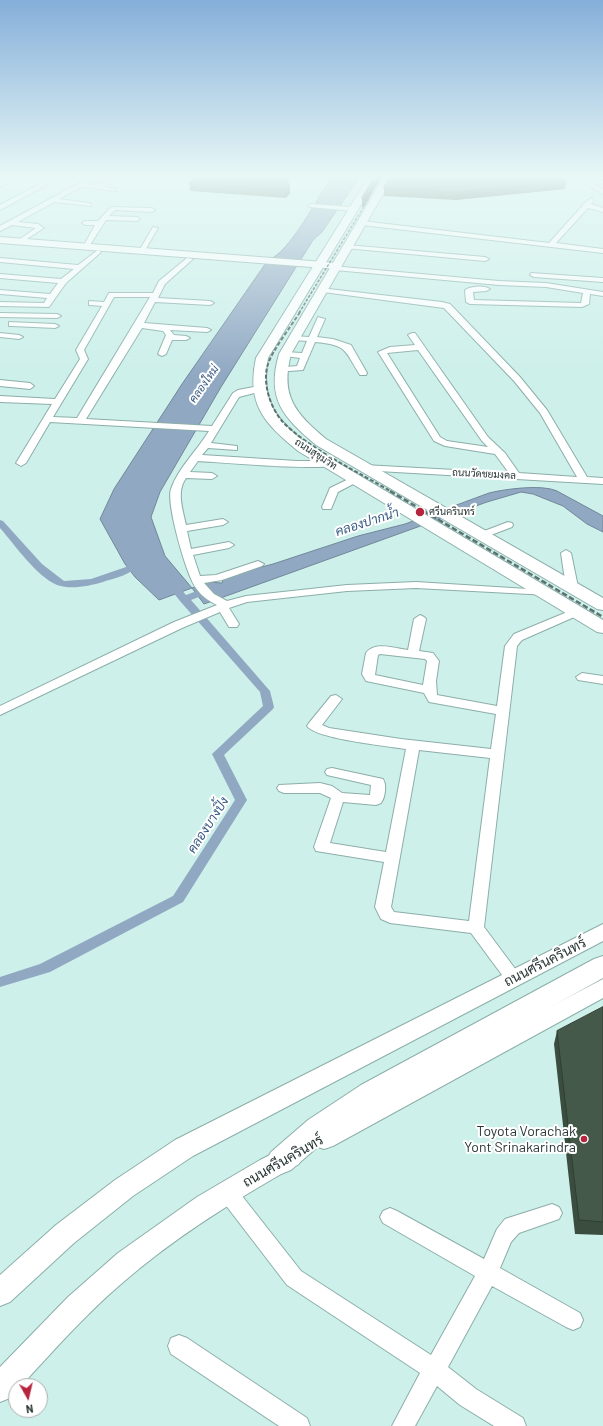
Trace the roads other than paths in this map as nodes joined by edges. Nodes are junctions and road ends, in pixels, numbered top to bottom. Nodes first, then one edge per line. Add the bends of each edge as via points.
1 (26, 242) edge
2 (89, 242) edge
3 (147, 242) edge
4 (332, 242) edge
5 (350, 242) edge
6 (521, 242) edge
7 (554, 242) edge
8 (0, 244) edge
9 (551, 245) junction
10 (330, 246) junction
11 (86, 247) junction
12 (347, 247) junction
13 (142, 251) junction
14 (603, 251) edge
15 (98, 252) junction
16 (32, 255) dead end
17 (189, 259) junction
18 (485, 259) dead end
19 (0, 260) edge
20 (22, 262) junction
21 (265, 263) junction
22 (79, 266) junction
23 (317, 267) junction
24 (335, 269) junction
25 (534, 275) dead end
26 (0, 276) edge
27 (603, 280) edge
28 (63, 281) junction
29 (564, 289) junction
30 (323, 290) junction
31 (0, 292) edge
32 (587, 292) junction
33 (603, 294) edge
34 (51, 296) junction
35 (154, 298) junction
36 (210, 303) dead end
37 (0, 304) edge
38 (92, 304) dead end
39 (107, 304) junction
40 (0, 315) edge
41 (57, 316) dead end
42 (321, 319) dead end
43 (0, 324) edge
44 (55, 326) dead end
45 (138, 326) junction
46 (207, 330) dead end
47 (0, 335) edge
48 (412, 335) dead end
49 (19, 337) dead end
50 (170, 337) junction
51 (186, 338) dead end
52 (295, 338) junction
53 (312, 339) junction
54 (419, 347) junction
55 (162, 354) dead end
56 (285, 354) junction
57 (306, 356) junction
58 (279, 370) junction
59 (363, 373) dead end
60 (0, 383) edge
61 (30, 386) dead end
62 (259, 389) junction
63 (0, 399) edge
64 (56, 402) junction
65 (47, 419) junction
66 (80, 421) junction
67 (215, 430) junction
68 (205, 445) junction
69 (234, 448) dead end
70 (498, 451) junction
71 (196, 458) junction
72 (21, 464) dead end
73 (330, 464) junction
74 (359, 473) junction
75 (182, 475) junction
76 (212, 476) dead end
77 (516, 476) junction
78 (583, 479) junction
79 (600, 481) edge
80 (603, 492) edge
81 (327, 507) dead end
82 (222, 522) dead end
83 (508, 524) dead end
84 (182, 529) junction
85 (484, 536) junction
86 (229, 546) dead end
87 (187, 553) junction
88 (566, 553) dead end
89 (258, 564) dead end
90 (197, 581) junction
91 (558, 590) junction
92 (598, 600) edge
93 (222, 605) junction
94 (577, 612) junction
95 (603, 616) edge
96 (420, 619) dead end
97 (233, 624) dead end
98 (603, 628) edge
99 (413, 653) junction
100 (582, 677) dead end
101 (603, 680) edge
102 (429, 690) junction
103 (336, 699) dead end
104 (0, 711) edge
105 (503, 711) junction
106 (413, 745) junction
107 (498, 754) junction
108 (332, 772) dead end
109 (284, 788) dead end
110 (338, 797) junction
111 (391, 858) junction
112 (476, 928) junction
113 (603, 932) edge
114 (603, 966) edge
115 (514, 978) junction
116 (603, 988) edge
117 (281, 1161) junction
118 (228, 1193) junction
119 (552, 1213) dead end
120 (390, 1218) dead end
121 (488, 1271) junction
122 (0, 1293) edge
123 (572, 1320) dead end
124 (179, 1346) dead end
125 (433, 1369) junction
126 (0, 1388) edge
127 (299, 1426) edge
128 (403, 1426) edge
129 (515, 1426) edge

1 - 11 main road
2 - 11 street
3 - 13 street
4 - 10 highway, ถนนสุขุมวิท
5 - 12 highway, ถนนสุขุมวิท
6 - 9 street
7 - 9 street
8 - 15 main road
9 - 14 street
10 - 12 highway
10 - 23 highway, ถนนสุขุมวิท
11 - 13 main road
12 - 18 street
12 - 24 highway, ถนนสุขุมวิท
13 - 21 main road
15 - 17 main road
15 - 22 street
16 - 20 street
17 - 21 main road
17 - 35 street via 162,283
19 - 20 street
20 - 22 street
21 - 23 main road
22 - 28 street
23 - 24 main road
23 - 62 highway, ถนนสุขุมวิท via 262,358
24 - 29 street
24 - 30 highway, ถนนสุขุมวิท
25 - 27 street
26 - 28 street
28 - 34 street
29 - 32 street
29 - 32 street via 469,290 470,302 582,305 585,304
30 - 52 highway, ถนนสุขุมวิท
30 - 78 street via 442,304 450,309 517,379 544,412
31 - 34 street
32 - 33 street
34 - 37 street via 44,305
35 - 36 street
35 - 39 street via 114,294
35 - 45 street
38 - 39 street
39 - 64 street via 80,350 84,359
40 - 41 street
42 - 53 street
43 - 44 street
45 - 46 street
45 - 50 street via 166,329
45 - 66 street
47 - 49 street
48 - 54 street
50 - 51 street
50 - 55 street
52 - 53 street
52 - 56 highway, ถนนสุขุมวิท
53 - 57 street
53 - 59 street via 333,341 348,347
54 - 70 street via 485,439
54 - 70 street via 382,352 437,439
56 - 57 street
56 - 58 highway, ถนนสุขุมวิท
57 - 58 street via 300,368
58 - 74 highway, ถนนสุขุมวิท via 281,394 295,418 305,430
60 - 61 street
62 - 67 street via 238,393
62 - 73 highway, ถนนสุขุมวิท via 269,416 280,429 303,448
63 - 64 street
64 - 65 street
65 - 66 street
65 - 72 street
66 - 67 street
67 - 68 street
68 - 69 street
68 - 71 street
70 - 77 street
71 - 73 street
71 - 75 street
73 - 74 highway, ถนนสุขุมวิท
74 - 77 street, ถนนวัดชยมงคล
74 - 81 street via 334,490
74 - 85 highway, ถนนสุขุมวิท via 419,499
74 - 91 highway, ถนนสุขุมวิท via 396,504 451,537
75 - 76 street
75 - 84 street via 175,491
77 - 78 street, ถนนวัดชยมงคล
78 - 79 street, ถนนวัดชยมงคล
79 - 80 street
82 - 84 street
83 - 85 street
84 - 87 street
85 - 91 highway, ถนนสุขุมวิท
86 - 87 street
87 - 90 street
88 - 91 street
89 - 90 street via 218,578
90 - 93 street
91 - 92 highway, ถนนสุขุมวิท
91 - 93 street via 395,586 260,597
91 - 94 highway, ถนนสุขุมวิท
91 - 95 highway
93 - 97 street
93 - 104 street
94 - 98 highway, ถนนสุขุมวิท
94 - 105 street via 518,637 510,646
96 - 99 street
99 - 102 street via 433,658
99 - 102 street via 375,651 372,653 368,677
100 - 101 street
102 - 105 street via 431,697 440,701
103 - 106 street via 314,726 330,733
105 - 107 street
106 - 107 street
106 - 111 street
107 - 112 street
108 - 110 street via 378,782 376,800
109 - 110 street via 322,788 332,791
110 - 111 street via 321,847
111 - 112 street via 382,907 387,915
112 - 115 street
113 - 115 main road, ถนนศรีนครินทร์
114 - 117 highway via 371,1093 318,1129
115 - 122 main road, ถนนศรีนครินทร์ via 184,1148 124,1188 64,1234
116 - 117 main road, ถนนศรีนครินทร์
117 - 118 main road, ถนนศรีนครินทร์
118 - 125 street via 294,1278
118 - 126 main road, ถนนศรีนครินทร์ via 127,1262 81,1303
119 - 121 street via 512,1226 504,1236
120 - 121 street
121 - 123 street
121 - 125 street
124 - 127 street
125 - 128 street
125 - 129 street via 468,1397

